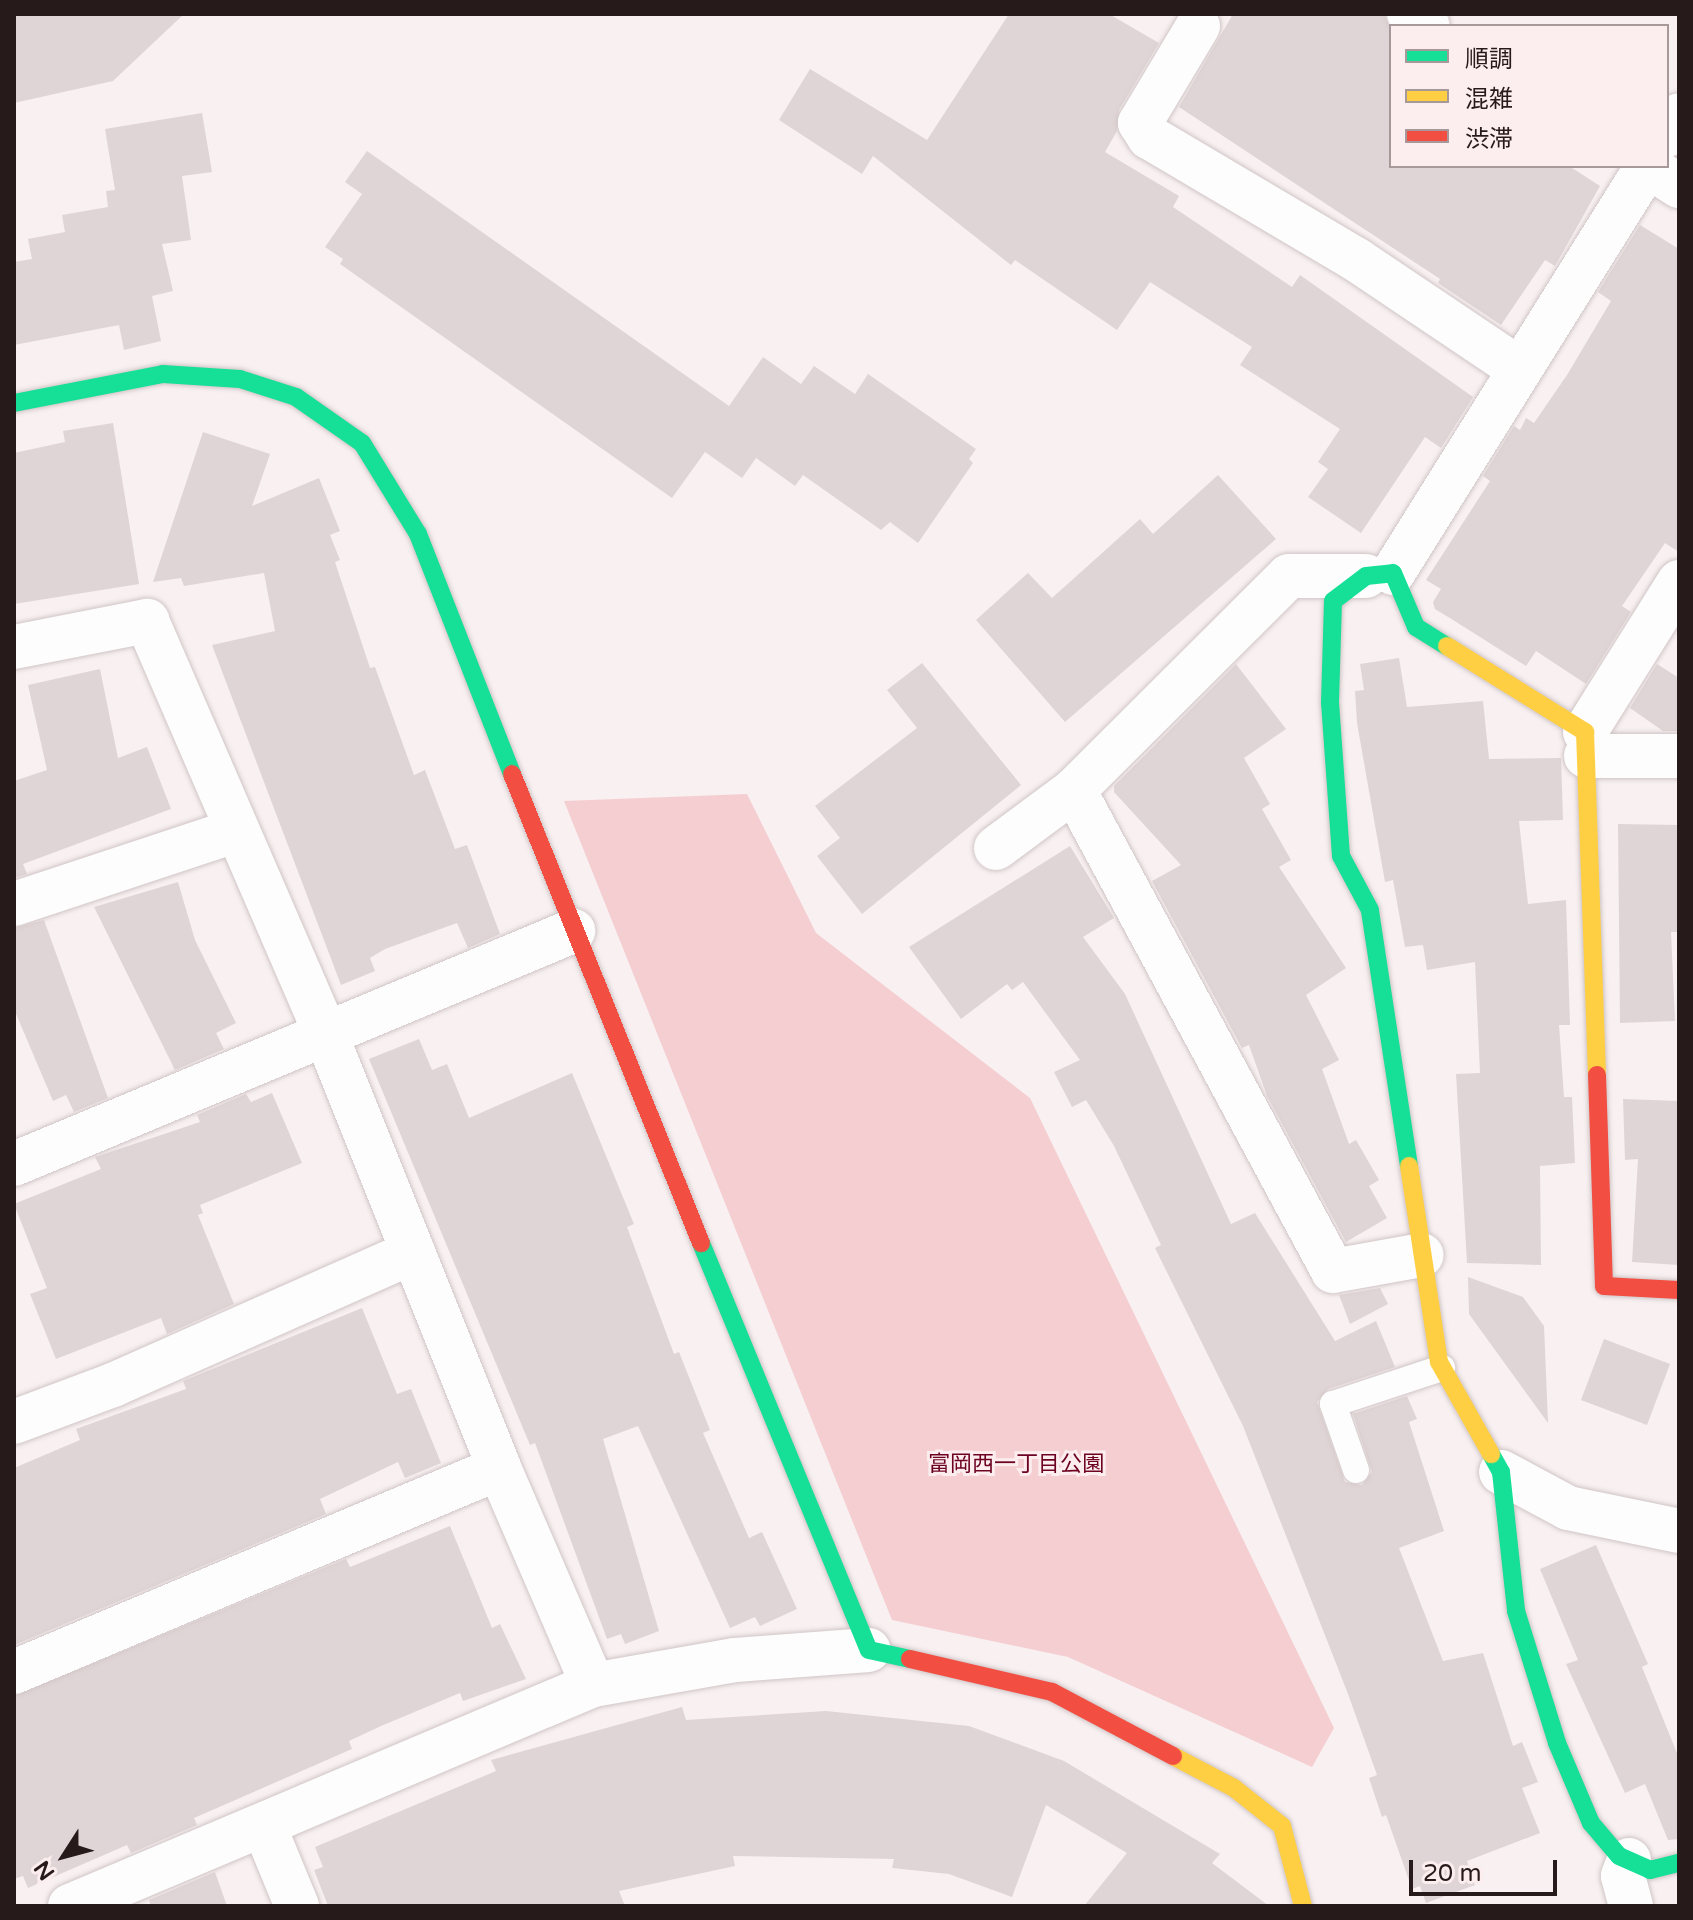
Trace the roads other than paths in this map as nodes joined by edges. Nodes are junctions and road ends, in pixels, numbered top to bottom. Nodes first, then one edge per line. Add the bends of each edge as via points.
1 (1195, 18) edge
2 (1647, 168) edge
3 (1651, 168) edge
4 (1679, 186) edge
5 (1519, 369) junction
6 (14, 403) edge
7 (1380, 574) junction
8 (1679, 582) edge
9 (14, 647) edge
10 (1585, 744) junction
11 (1679, 756) edge
12 (1074, 790) junction
13 (235, 831) junction
14 (996, 848) dead end
15 (14, 904) edge
16 (573, 931) junction
17 (325, 1032) junction
18 (14, 1164) edge
19 (413, 1252) junction
20 (1422, 1255) junction
21 (1679, 1290) edge
22 (1442, 1368) junction
23 (14, 1422) edge
24 (499, 1468) junction
25 (1356, 1470) dead end
26 (1501, 1472) junction
27 (1679, 1531) edge
28 (869, 1650) junction
29 (14, 1672) edge
30 (593, 1685) junction
31 (264, 1826) junction
32 (1629, 1860) junction
33 (1679, 1863) edge
34 (70, 1906) edge
35 (297, 1906) edge
36 (1303, 1906) edge
37 (1631, 1906) edge

1 - 5 street via 1140,123 1149,137 1357,260
2 - 5 street
3 - 4 street
5 - 7 street
6 - 16 street via 163,374 240,379 296,397 362,443 418,534
7 - 10 street via 1416,627
7 - 12 street via 1289,576
7 - 20 street via 1333,601 1330,702 1341,856 1370,910
8 - 10 street
9 - 13 street via 147,621
10 - 11 street
10 - 21 street via 1604,1286
12 - 14 street
12 - 20 street via 1333,1271
13 - 15 street
13 - 17 street
16 - 17 street
16 - 28 street
17 - 18 street
17 - 19 street
19 - 23 street via 113,1385
19 - 24 street
20 - 22 street
22 - 25 lane via 1333,1404
22 - 26 street
24 - 29 street
24 - 30 street
26 - 27 street via 1568,1508
26 - 32 street via 1516,1611 1557,1743 1591,1823 1619,1856
28 - 30 street via 735,1660
28 - 36 street via 1052,1692 1234,1788 1282,1826
30 - 31 street
31 - 34 street
31 - 35 street
32 - 33 street via 1650,1870
32 - 37 street via 1623,1876

